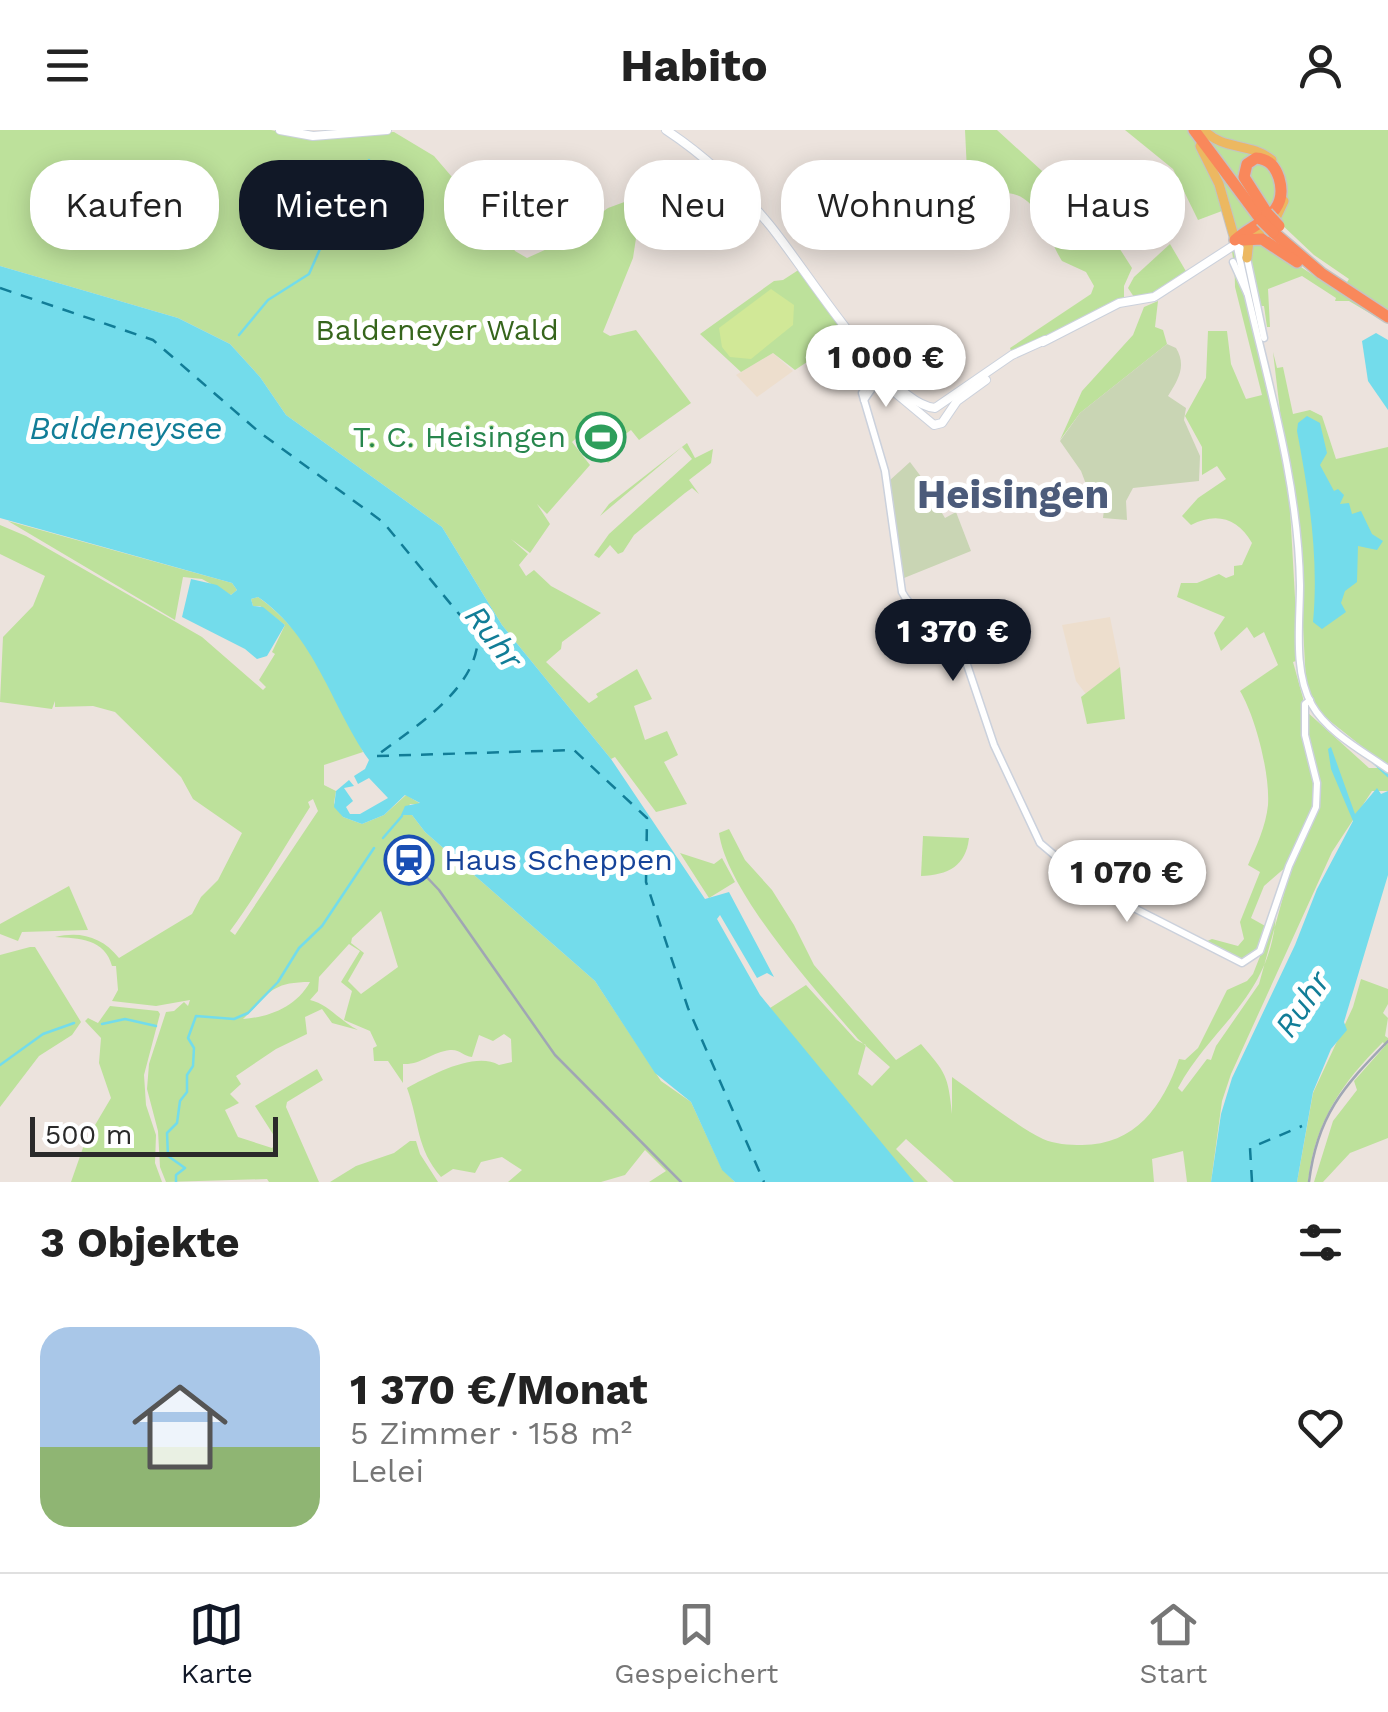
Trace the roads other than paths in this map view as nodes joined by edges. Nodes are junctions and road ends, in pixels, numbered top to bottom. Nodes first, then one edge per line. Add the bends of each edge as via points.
1 (280, 130) edge
2 (386, 130) edge
3 (666, 130) edge
4 (1198, 130) edge
5 (1264, 216) junction
6 (1276, 228) junction
7 (1242, 241) junction
8 (1246, 258) joint
9 (1234, 262) dead end
10 (1345, 288) junction
11 (1250, 299) junction
12 (1388, 314) edge
13 (1045, 340) junction
14 (1264, 348) junction
15 (880, 375) junction
16 (933, 408) junction
17 (944, 416) junction
18 (927, 420) junction
19 (1310, 700) junction
20 (1388, 769) edge

1 - 2 main road via 320,136
3 - 15 main road via 759,213
4 - 5 highway
4 - 7 main road
4 - 7 main road via 1220,144 1262,152 1279,168 1284,204 1276,218
5 - 6 highway, bridge
5 - 7 highway via 1244,178 1256,158 1268,161 1278,176 1279,203
6 - 10 highway
6 - 10 highway
7 - 8 main road
7 - 10 highway via 1266,241
7 - 11 street
7 - 13 main road via 1156,296 1116,304
8 - 14 street
9 - 11 street
10 - 12 highway
11 - 14 street
13 - 16 main road
13 - 17 main road
14 - 19 street via 1296,522 1300,651
15 - 16 main road
15 - 18 main road
15 - 19 street via 862,397 885,471 902,592 922,612 946,609 994,744 1040,843 1074,872 1245,963 1260,951 1314,814 1317,784 1304,724
16 - 17 main road
16 - 18 main road
17 - 18 main road via 938,425
19 - 20 street

